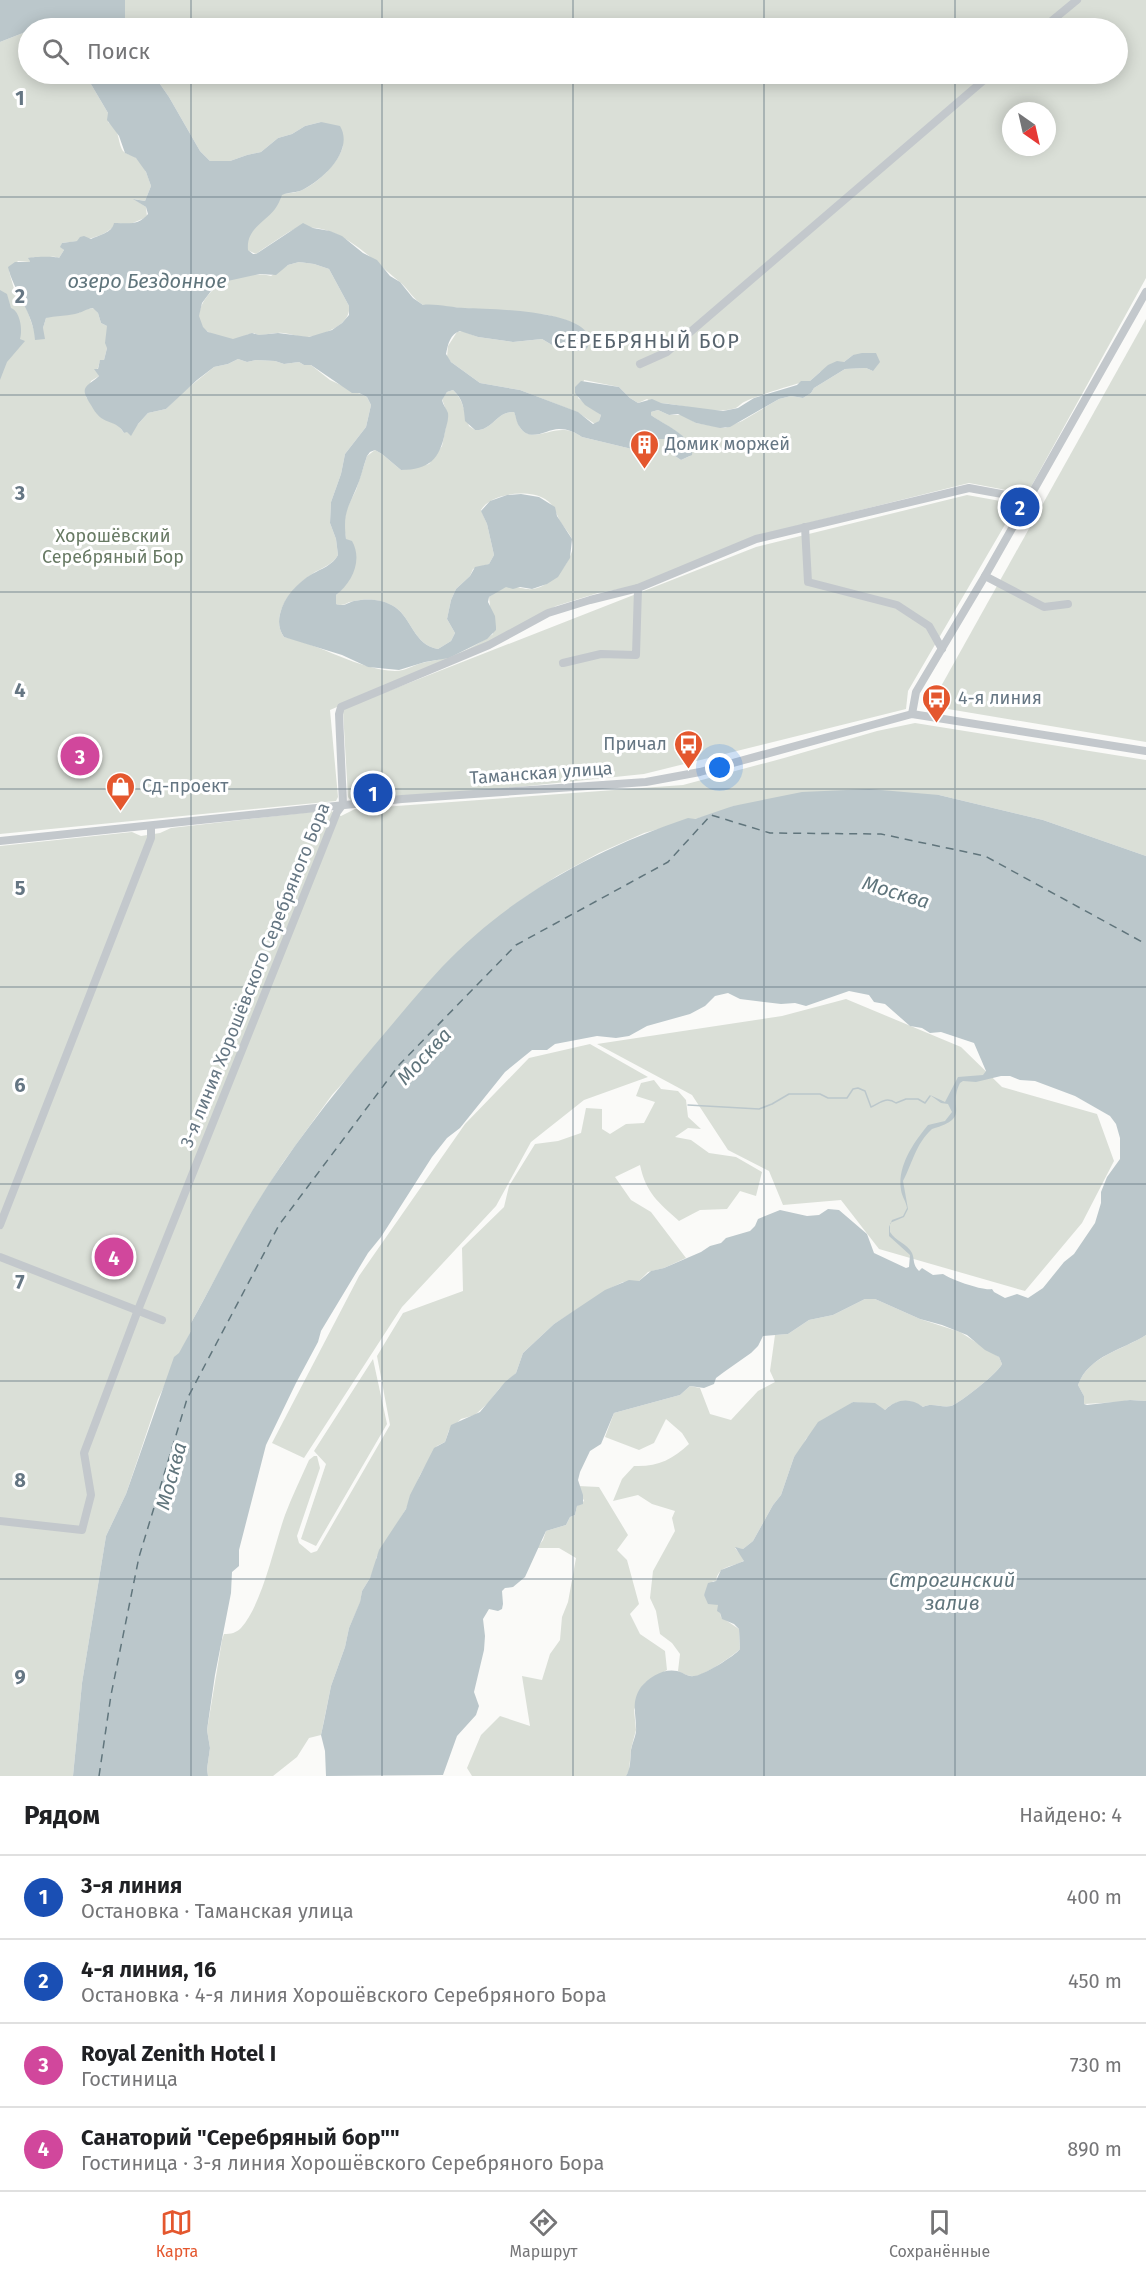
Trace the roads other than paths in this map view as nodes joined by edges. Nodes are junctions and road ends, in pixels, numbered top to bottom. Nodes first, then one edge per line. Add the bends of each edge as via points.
1 (1077, 0) edge
2 (1055, 18) edge
3 (979, 84) edge
4 (1146, 292) edge
5 (640, 364) dead end
6 (1029, 499) junction
7 (805, 527) junction
8 (985, 576) junction
9 (638, 588) junction
10 (1068, 604) dead end
11 (942, 648) junction
12 (563, 663) dead end
13 (912, 714) junction
14 (1146, 751) edge
15 (343, 804) junction
16 (151, 827) junction
17 (0, 841) edge
18 (0, 1225) edge
19 (0, 1257) edge
20 (138, 1310) junction
21 (162, 1320) dead end
22 (0, 1521) edge

1 - 2 street
3 - 5 street via 667,352
4 - 6 street
6 - 7 street, 3-я линия Хорошёвского Серебряного Бора via 969,488
6 - 8 street
7 - 9 street, 3-я линия Хорошёвского Серебряного Бора via 756,539
7 - 11 street via 808,582 897,604 929,626
8 - 10 street via 1044,607
8 - 11 street
9 - 12 street via 636,655 601,654
9 - 15 street, 3-я линия Хорошёвского Серебряного Бора via 548,614 489,645 341,707
11 - 13 street via 916,692
13 - 14 street, Таманская улица
13 - 15 street, Таманская улица via 672,779
15 - 16 street, Таманская улица
15 - 20 street, 3-я линия Хорошёвского Серебряного Бора
16 - 17 street, Таманская улица
16 - 18 street via 151,838
19 - 20 street
20 - 21 street
20 - 22 street, 3-я линия Хорошёвского Серебряного Бора via 84,1454 91,1495 82,1530

